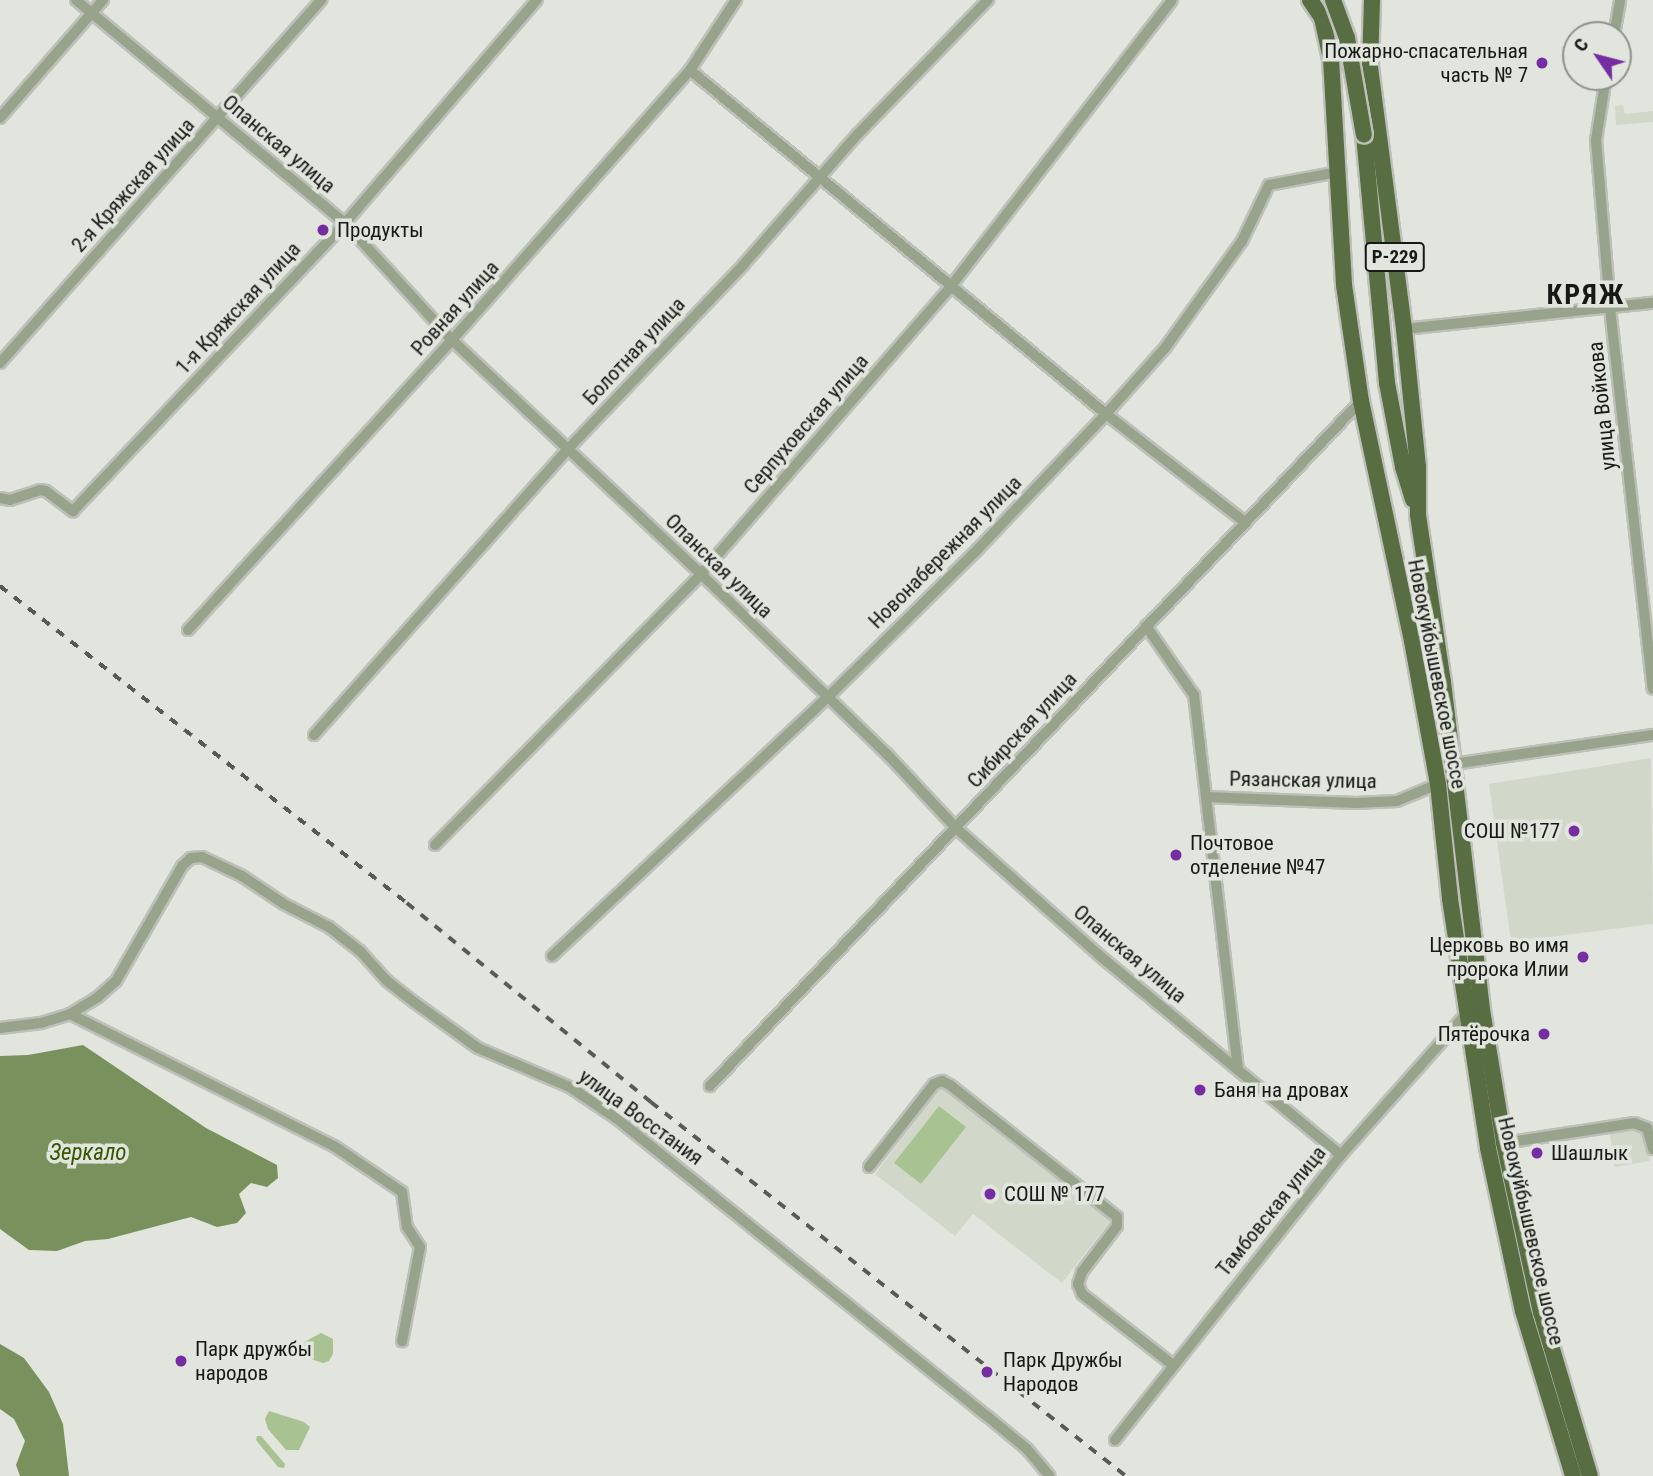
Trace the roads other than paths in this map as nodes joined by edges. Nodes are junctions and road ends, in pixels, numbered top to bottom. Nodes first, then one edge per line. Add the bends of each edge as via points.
1 (76, 0) edge
2 (103, 0) edge
3 (321, 0) edge
4 (537, 0) edge
5 (736, 0) edge
6 (988, 0) edge
7 (1172, 0) edge
8 (1310, 0) edge
9 (1333, 0) edge
10 (1620, 0) edge
11 (1375, 4) edge
12 (91, 12) junction
13 (1322, 18) junction
14 (1616, 21) edge
15 (1331, 59) junction
16 (1370, 59) junction
17 (690, 70) junction
18 (1604, 91) edge
19 (0, 118) edge
20 (218, 118) junction
21 (1338, 172) junction
22 (819, 178) junction
23 (345, 223) junction
24 (951, 286) junction
25 (1653, 303) edge
26 (1611, 308) junction
27 (1404, 329) junction
28 (452, 340) junction
29 (0, 363) edge
30 (1361, 401) junction
31 (1107, 414) junction
32 (569, 449) junction
33 (0, 498) edge
34 (1418, 515) junction
35 (1246, 523) junction
36 (701, 574) junction
37 (1146, 625) junction
38 (188, 630) dead end
39 (1653, 690) edge
40 (827, 698) junction
41 (314, 734) dead end
42 (1653, 735) edge
43 (1453, 764) junction
44 (1438, 784) junction
45 (1206, 797) junction
46 (956, 828) junction
47 (435, 845) dead end
48 (552, 956) dead end
49 (70, 1014) junction
50 (1466, 1014) junction
51 (0, 1028) edge
52 (1238, 1068) junction
53 (710, 1086) dead end
54 (1503, 1143) junction
55 (1653, 1149) edge
56 (1340, 1155) junction
57 (869, 1167) dead end
58 (402, 1341) dead end
59 (1173, 1365) junction
60 (1115, 1440) dead end
61 (1051, 1476) edge
62 (1573, 1476) edge
63 (1590, 1476) edge

1 - 12 street, Опанская улица
2 - 12 street
3 - 20 street, 2-я Кряжская улица
4 - 23 street, 1-я Кряжская улица
5 - 17 street, Ровная улица
6 - 22 street, Болотная улица
7 - 24 street, Серпуховская улица
8 - 13 main road, Новокуйбышевское шоссе
9 - 13 main road
9 - 34 main road, Новокуйбышевское шоссе, bridge via 1347,38 1364,135 1387,383 1403,467
10 - 14 street
11 - 16 main road, Новокуйбышевское шоссе / Р-229
12 - 19 street
12 - 20 street, Опанская улица
13 - 15 main road, Новокуйбышевское шоссе
15 - 16 main road via 1347,50
15 - 21 main road, Новокуйбышевское шоссе
16 - 27 main road, Новокуйбышевское шоссе / Р-229
17 - 22 street
17 - 28 street, Ровная улица
18 - 26 street, улица Войкова via 1596,133
20 - 23 street, Опанская улица
20 - 29 street, 2-я Кряжская улица
21 - 30 main road, Новокуйбышевское шоссе via 1344,285
21 - 31 street, Новонабережная улица via 1269,185 1242,241 1165,348
22 - 24 street
22 - 32 street, Болотная улица
23 - 28 street, Опанская улица
23 - 33 street, 1-я Кряжская улица via 73,511 40,489 10,500
24 - 31 street
24 - 36 street, Серпуховская улица
25 - 26 street
26 - 27 street
26 - 39 street, улица Войкова
27 - 34 main road, Новокуйбышевское шоссе / Р-229 via 1418,467
28 - 32 street, Опанская улица
28 - 38 street, Ровная улица
30 - 35 street, Сибирская улица
30 - 44 main road, Новокуйбышевское шоссе
31 - 35 street
31 - 40 street, Новонабережная улица
32 - 36 street, Опанская улица
32 - 41 street, Болотная улица
34 - 43 main road, Новокуйбышевское шоссе
35 - 37 street, Сибирская улица
36 - 40 street, Опанская улица
36 - 47 street, Серпуховская улица
37 - 45 street via 1194,695
37 - 46 street, Сибирская улица
40 - 46 street, Опанская улица
40 - 48 street, Новонабережная улица
42 - 43 street
43 - 54 main road, Новокуйбышевское шоссе
44 - 45 street, Рязанская улица via 1397,801
44 - 50 main road, Новокуйбышевское шоссе
45 - 52 street
46 - 52 street, Опанская улица via 1099,955
46 - 53 street, Сибирская улица
49 - 51 street, улица Восстания
49 - 58 street via 334,1146 402,1192 407,1227 420,1247
49 - 61 street, улица Восстания via 116,981 182,866 202,857 329,927 360,951 387,981 478,1048 570,1087 616,1118 987,1416
50 - 56 street, Тамбовская улица
50 - 62 main road, Новокуйбышевское шоссе via 1488,1148 1524,1311
52 - 56 street, Опанская улица
54 - 55 street via 1634,1123 1647,1128
54 - 63 main road, Новокуйбышевское шоссе via 1541,1312
56 - 59 street, Тамбовская улица
57 - 59 street via 934,1084 950,1085 1117,1217 1117,1226 1078,1284 1082,1294
59 - 60 street, Тамбовская улица

